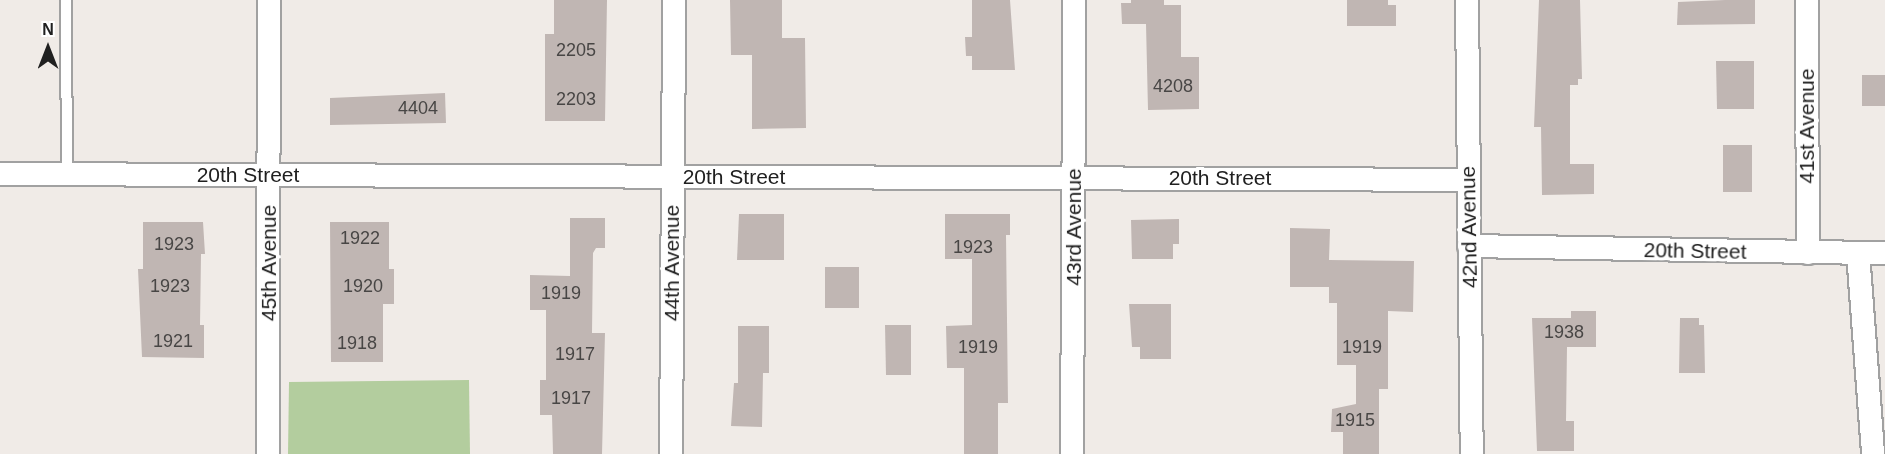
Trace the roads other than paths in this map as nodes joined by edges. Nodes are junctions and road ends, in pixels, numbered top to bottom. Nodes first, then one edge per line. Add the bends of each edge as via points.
1 (66, 0) edge
2 (269, 0) edge
3 (674, 0) edge
4 (1074, 0) edge
5 (1467, 0) edge
6 (1807, 0) edge
7 (0, 174) edge
8 (67, 174) junction
9 (270, 176) junction
10 (672, 177) junction
11 (1074, 177) junction
12 (1468, 180) junction
13 (1469, 246) junction
14 (1808, 253) junction
15 (1858, 253) junction
16 (1885, 253) edge
17 (268, 454) edge
18 (671, 454) edge
19 (1072, 454) edge
20 (1472, 454) edge
21 (1873, 454) edge

1 - 8 lane
2 - 9 street, 45th Avenue
3 - 10 street, 44th Avenue
4 - 11 street, 43rd Avenue
5 - 12 street, 42nd Avenue
6 - 14 street, 41st Avenue
7 - 8 street, 20th Street
8 - 9 street, 20th Street
9 - 10 street, 20th Street
9 - 17 street, 45th Avenue
10 - 11 street, 20th Street
10 - 18 street, 44th Avenue
11 - 12 street, 20th Street
11 - 19 street, 43rd Avenue
12 - 13 street, 42nd Avenue
13 - 14 street, 20th Street
13 - 20 street, 42nd Avenue
14 - 15 street, 20th Street
15 - 16 street, 20th Street
15 - 21 street

